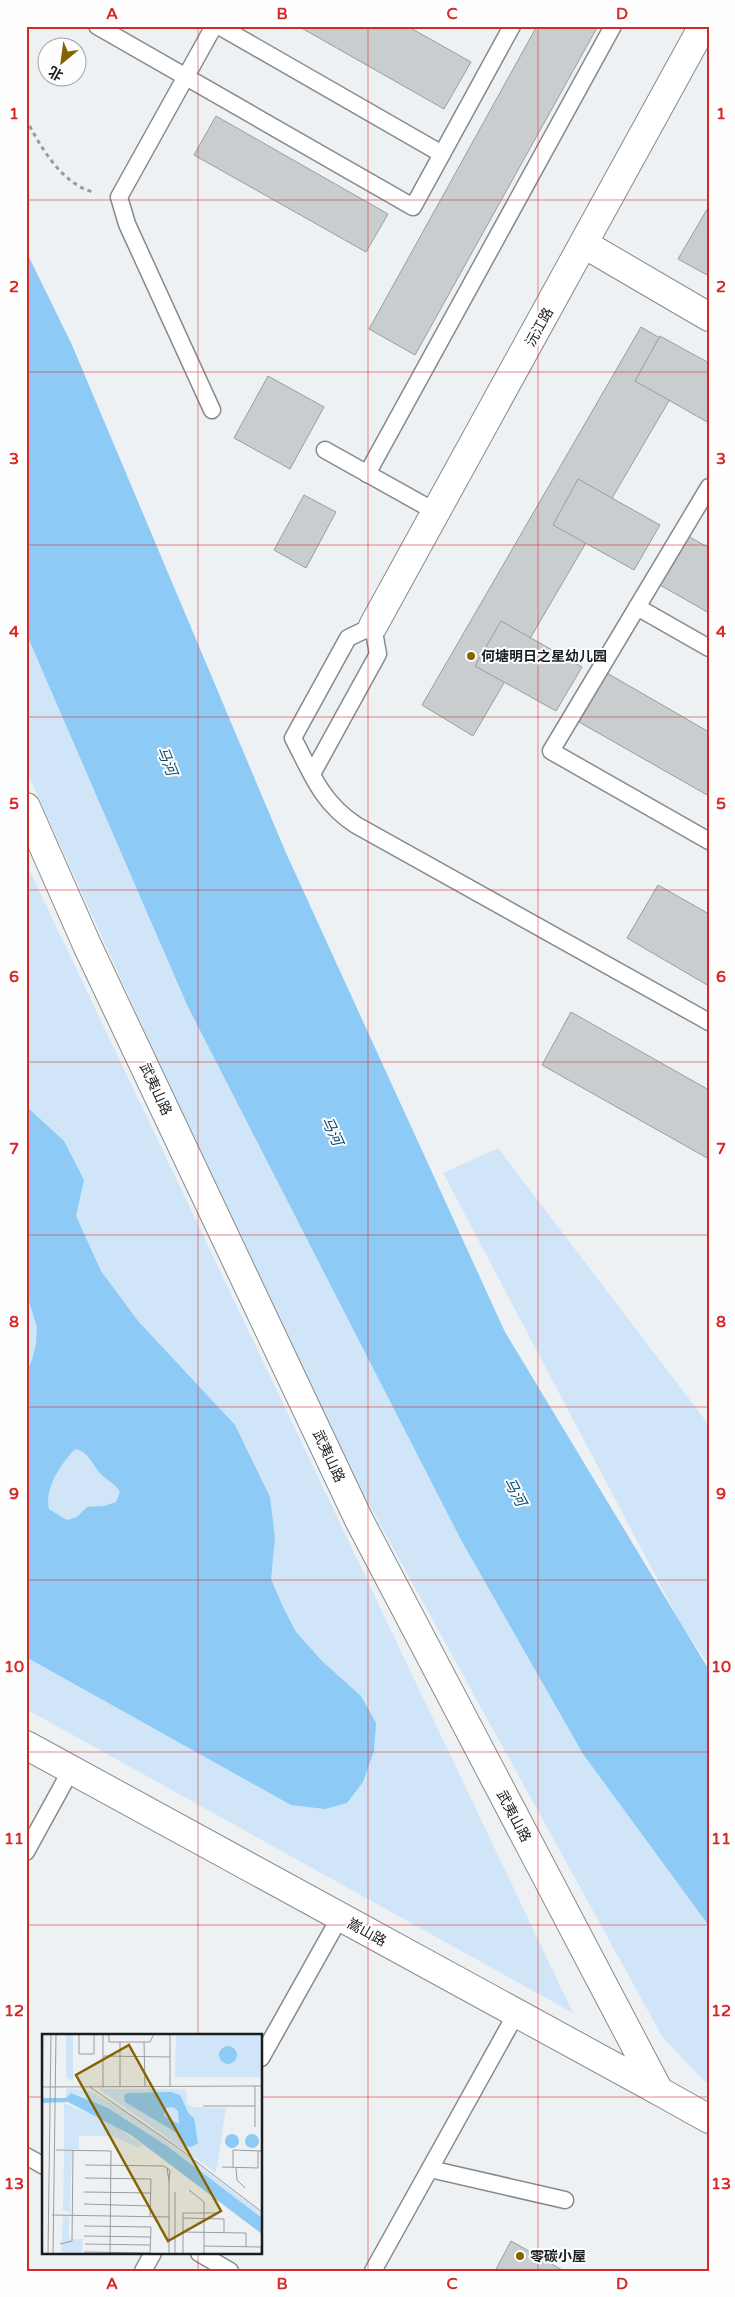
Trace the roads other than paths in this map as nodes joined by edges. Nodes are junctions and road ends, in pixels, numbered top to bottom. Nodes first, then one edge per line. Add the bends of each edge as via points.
1 (97, 26) edge
2 (214, 26) edge
3 (219, 26) edge
4 (512, 26) edge
5 (613, 26) edge
6 (703, 26) edge
7 (186, 77) junction
8 (442, 154) junction
9 (584, 244) junction
10 (709, 317) edge
11 (212, 410) dead end
12 (325, 450) dead end
13 (367, 474) junction
14 (709, 487) edge
15 (436, 512) junction
16 (637, 607) junction
17 (373, 626) junction
18 (709, 648) edge
19 (312, 774) junction
20 (26, 807) edge
21 (709, 841) edge
22 (709, 1022) edge
23 (26, 1745) edge
24 (71, 1770) junction
25 (26, 1852) edge
26 (340, 1917) junction
27 (516, 2014) junction
28 (262, 2056) edge
29 (658, 2091) junction
30 (709, 2119) edge
31 (26, 2156) edge
32 (42, 2165) edge
33 (430, 2169) junction
34 (564, 2200) dead end
35 (152, 2254) edge
36 (201, 2254) edge
37 (144, 2271) edge
38 (230, 2271) edge
39 (373, 2271) edge

1 - 7 lane
2 - 7 lane
3 - 8 lane
4 - 8 lane
5 - 13 lane
6 - 9 street, 沅江路
7 - 8 lane via 413,207
7 - 11 lane via 119,197 127,224
9 - 10 street
9 - 15 street, 沅江路
12 - 13 lane
13 - 15 lane
14 - 16 lane
15 - 17 street, 沅江路
16 - 18 lane
16 - 21 lane via 551,751
17 - 19 lane via 378,654
17 - 19 lane via 348,638 293,738
19 - 22 lane via 325,799 340,815 356,825
20 - 29 street, 武夷山路 via 87,945 359,1520
23 - 24 street, 嵩山路
24 - 25 lane
24 - 26 street, 嵩山路
26 - 27 street, 嵩山路
26 - 28 lane
27 - 29 street, 嵩山路
27 - 33 lane
29 - 30 street, 嵩山路
31 - 32 lane
33 - 34 lane
33 - 39 lane
35 - 37 lane
36 - 38 lane

